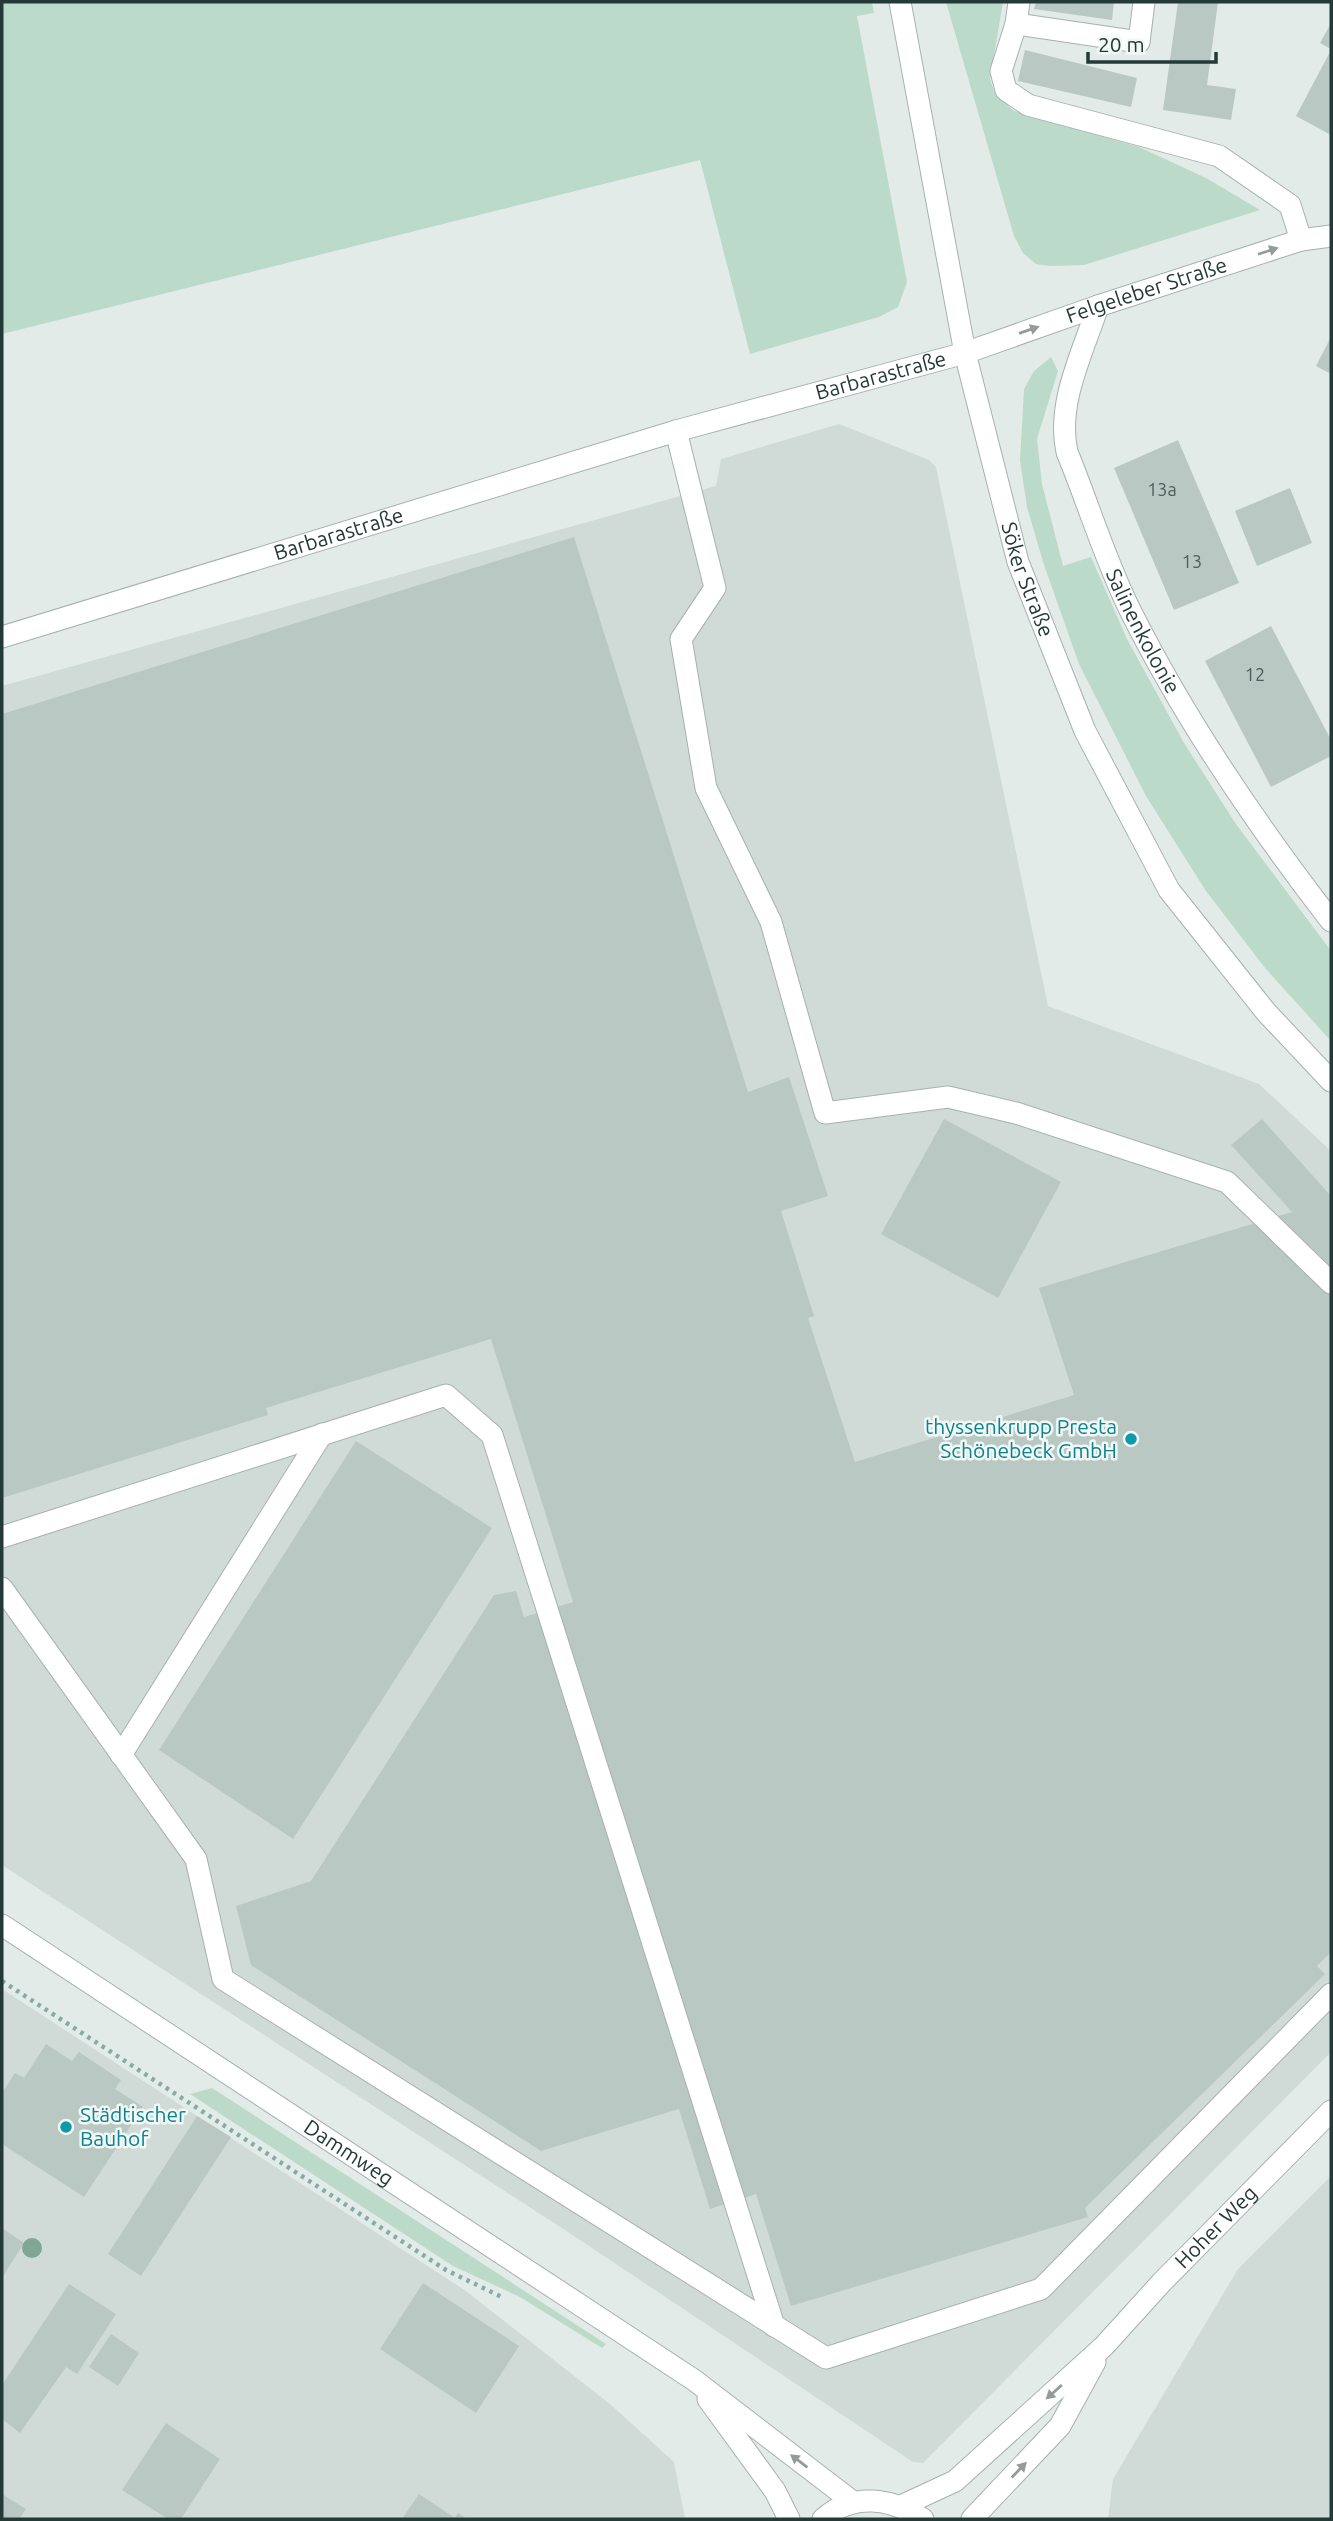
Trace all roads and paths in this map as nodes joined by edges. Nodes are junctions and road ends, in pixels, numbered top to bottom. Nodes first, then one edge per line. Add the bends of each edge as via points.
1 (900, 2) edge
2 (1019, 2) edge
3 (1144, 2) edge
4 (1016, 24) junction
5 (1331, 236) edge
6 (1301, 240) junction
7 (1098, 306) junction
8 (965, 353) junction
9 (676, 431) junction
10 (2, 637) edge
11 (1331, 921) edge
12 (1331, 1081) edge
13 (1331, 1283) edge
14 (322, 1434) junction
15 (2, 1537) edge
16 (2, 1588) edge
17 (121, 1755) junction
18 (2, 1925) edge
19 (2, 1981) edge
20 (1331, 1994) edge
21 (1331, 2111) edge
22 (511, 2301) dead end
23 (774, 2326) junction
24 (1104, 2346) junction
25 (694, 2380) junction
26 (853, 2502) junction
27 (901, 2506) junction
28 (789, 2519) edge
29 (823, 2519) edge
30 (923, 2519) edge
31 (972, 2519) edge

1 - 8 street, Söker Straße
2 - 4 street
3 - 4 street via 1139,42
4 - 6 street via 1001,71 1006,90 1028,105 1219,156 1290,205
5 - 6 street, Felgeleber Straße
7 -> 6 street, Felgeleber Straße
8 -> 7 street, Felgeleber Straße
7 - 11 street, Salinenkolonie via 1070,391 1062,433 1066,452 1129,608 1171,686 1278,852
8 - 9 street, Barbarastraße
8 - 12 street, Söker Straße via 1018,562 1085,731 1169,890 1266,1012
9 - 10 street, Barbarastraße
9 - 13 street via 715,588 681,639 706,788 771,922 825,1113 948,1097 1016,1113 1227,1182
14 - 15 street
14 - 17 street
14 - 23 street via 446,1395 492,1435
16 - 17 street
17 - 23 street via 196,1859 223,1979
18 - 25 street, Dammweg
19 - 22 path via 446,2270
20 - 23 street via 1041,2289 826,2358
21 - 24 street, Hoher Weg
24 -> 27 street, Hoher Weg via 955,2481
31 -> 24 street, Hoher Weg via 1060,2426
26 -> 25 street, Dammweg
25 - 28 street, Dammweg via 775,2491
26 - 27 street via 878,2500
26 - 29 street
27 - 30 street

